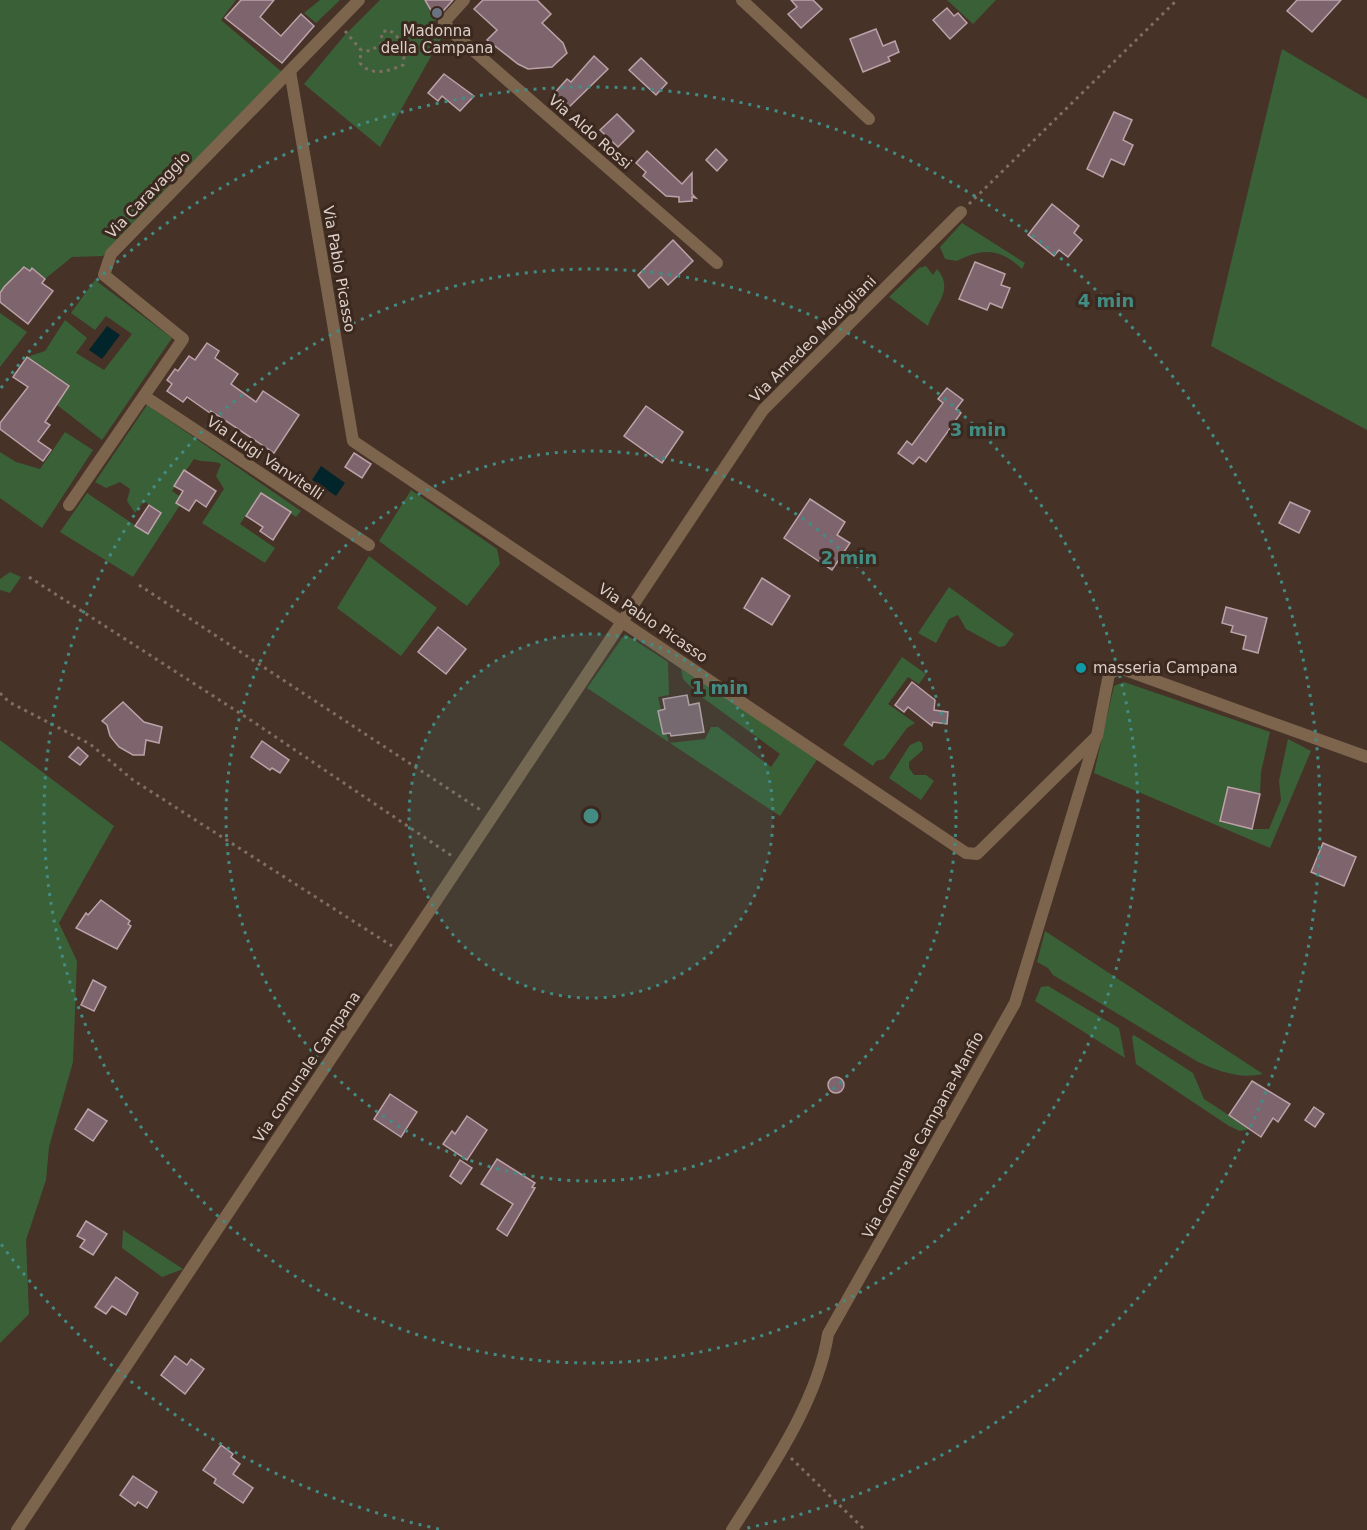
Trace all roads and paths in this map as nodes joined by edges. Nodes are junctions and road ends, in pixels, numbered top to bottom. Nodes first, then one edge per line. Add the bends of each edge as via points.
1 (359, 0) edge
2 (464, 0) edge
3 (742, 0) edge
4 (1177, 0) edge
5 (338, 23) junction
6 (361, 50) junction
7 (290, 71) junction
8 (869, 119) dead end
9 (961, 212) joint
10 (717, 263) dead end
11 (144, 396) junction
12 (69, 505) dead end
13 (369, 545) dead end
14 (29, 577) dead end
15 (139, 585) dead end
16 (621, 620) junction
17 (0, 693) edge
18 (1097, 736) junction
19 (1367, 757) edge
20 (491, 817) junction
21 (461, 862) junction
22 (401, 952) junction
23 (782, 1449) junction
24 (17, 1530) edge
25 (732, 1530) edge
26 (865, 1530) edge

1 - 5 street, Via Caravaggio
2 - 10 street, Via Aldo Rossi via 444,22
3 - 8 street
4 - 9 path
5 - 6 path
5 - 7 street, Via Caravaggio
6 - 6 path via 360,63 365,69 392,70 403,65 405,56 398,35 389,30 382,32 381,44 370,51
7 - 11 street, Via Caravaggio via 111,254 104,275 183,339
7 - 16 street, Via Pablo Picasso via 353,441
9 - 16 street, Via Amedeo Modigliani via 762,410
11 - 12 street, Via Caravaggio
11 - 13 street, Via Luigi Vanvitelli
14 - 21 path
15 - 20 path
16 - 18 street, Via Pablo Picasso via 966,853 977,854
16 - 20 street, Via comunale Campana
17 - 22 path via 9,702 90,744 132,780
18 - 19 street via 1109,674 1120,668
18 - 23 street, Via comunale Campana-Manfio via 1015,1003 828,1334 824,1360
20 - 21 street, Via comunale Campana
21 - 22 street, Via comunale Campana
22 - 24 street, Via comunale Campana
23 - 25 street, Via comunale Campana-Manfio
23 - 26 path

